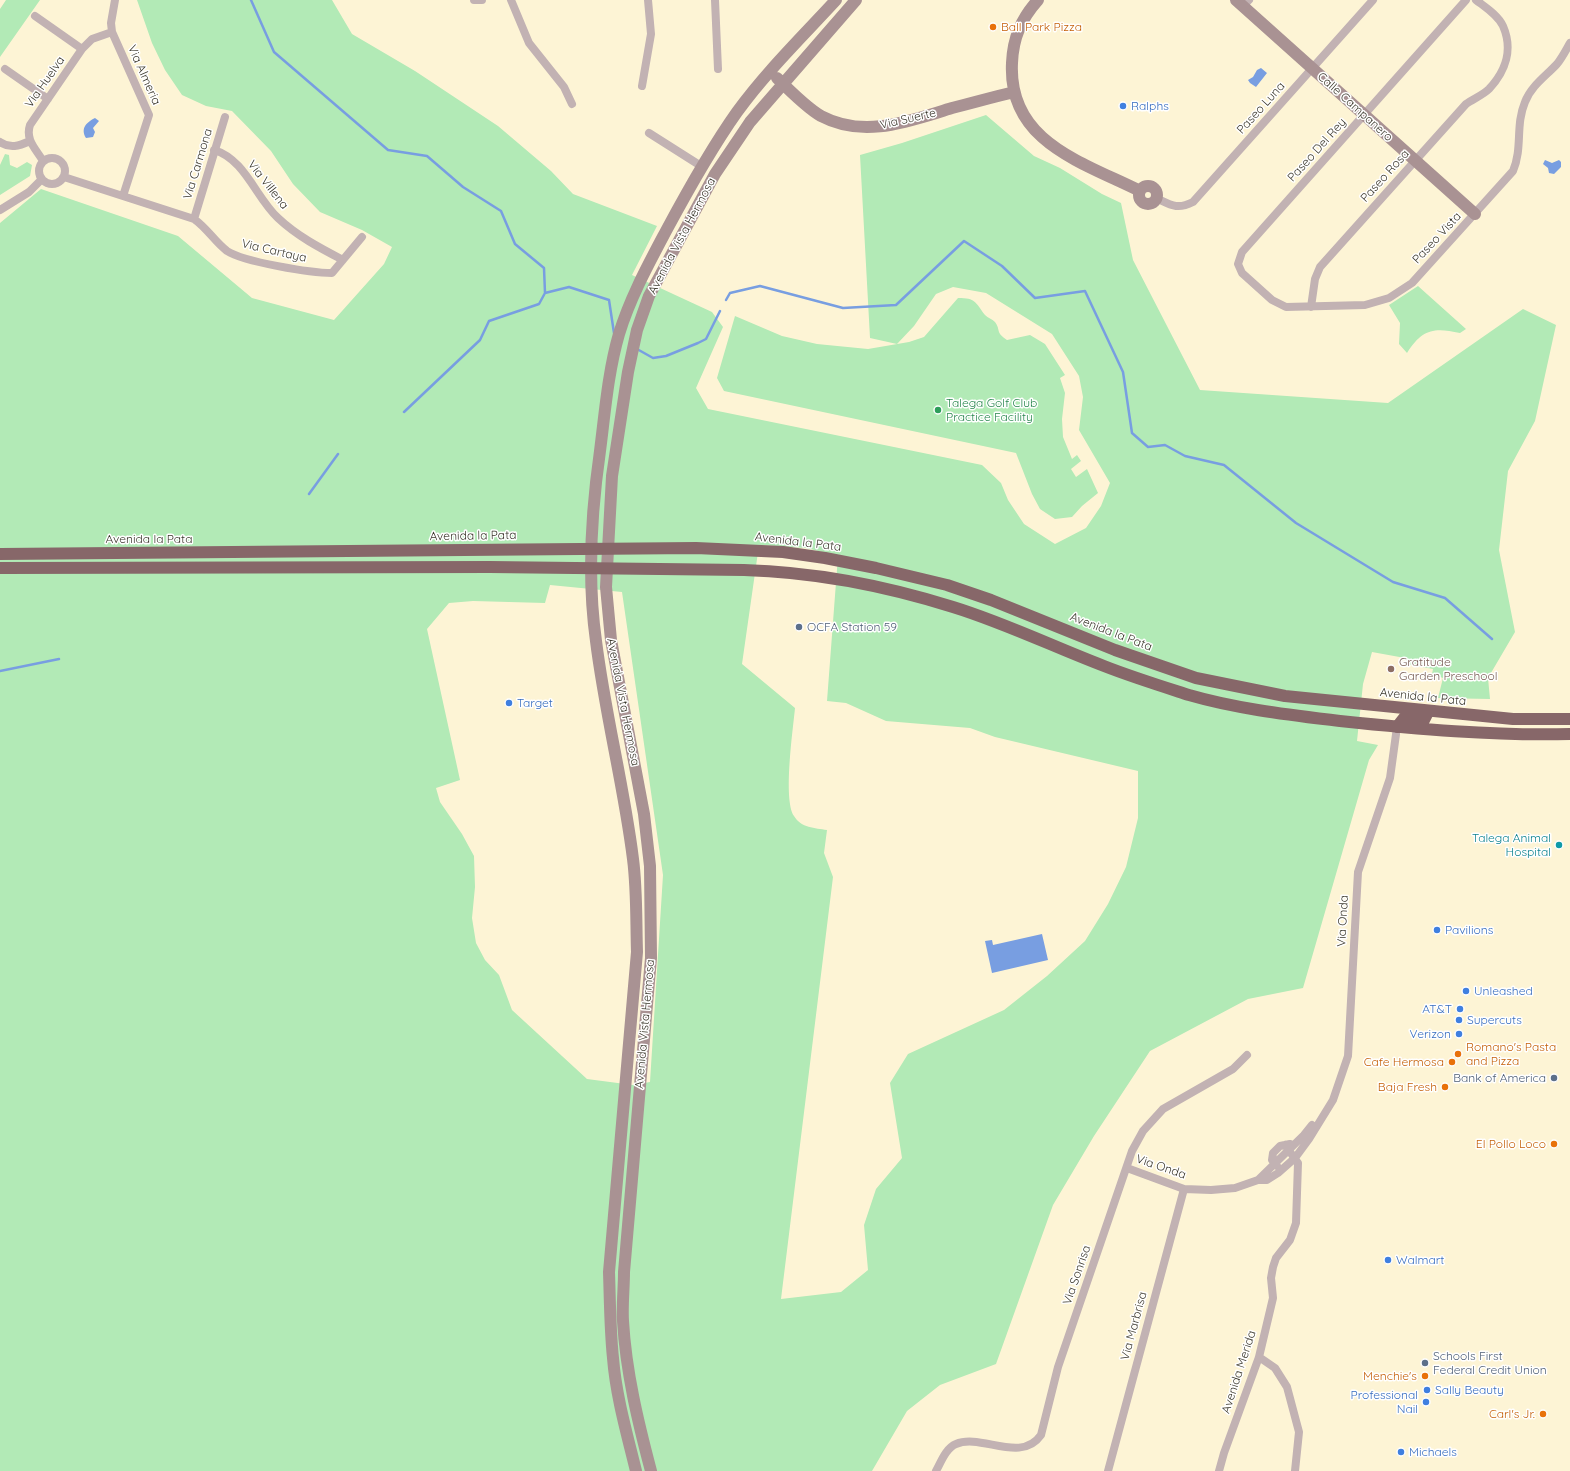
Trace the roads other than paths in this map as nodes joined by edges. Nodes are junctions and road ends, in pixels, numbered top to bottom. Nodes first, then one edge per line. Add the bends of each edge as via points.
1 (115, 0) edge
2 (474, 0) edge
3 (482, 0) edge
4 (511, 0) edge
5 (648, 0) edge
6 (715, 0) edge
7 (836, 0) edge
8 (856, 0) edge
9 (1038, 0) edge
10 (1374, 0) edge
11 (1466, 0) edge
12 (1476, 0) edge
13 (1243, 2) edge
14 (35, 16) dead end
15 (112, 32) junction
16 (1570, 43) edge
17 (82, 49) junction
18 (5, 69) dead end
19 (718, 69) dead end
20 (1312, 69) junction
21 (770, 72) junction
22 (782, 83) junction
23 (642, 86) dead end
24 (1014, 92) junction
25 (48, 99) junction
26 (572, 104) dead end
27 (1364, 115) junction
28 (225, 117) dead end
29 (648, 133) dead end
30 (30, 141) junction
31 (0, 142) edge
32 (214, 150) junction
33 (43, 161) junction
34 (1415, 161) junction
35 (701, 166) junction
36 (64, 177) junction
37 (42, 179) junction
38 (123, 196) junction
39 (1156, 198) joint
40 (0, 210) edge
41 (1475, 214) junction
42 (194, 219) junction
43 (362, 237) dead end
44 (343, 260) junction
45 (1238, 264) joint
46 (1311, 307) junction
47 (591, 548) junction
48 (607, 548) junction
49 (0, 554) edge
50 (0, 568) edge
51 (590, 569) junction
52 (606, 569) junction
53 (1428, 712) junction
54 (1570, 719) edge
55 (1397, 727) junction
56 (1570, 734) edge
57 (1246, 1055) dead end
58 (1323, 1116) junction
59 (1287, 1148) junction
60 (1295, 1158) junction
61 (1274, 1163) junction
62 (1127, 1168) junction
63 (1281, 1170) junction
64 (1258, 1180) junction
65 (1184, 1189) junction
66 (1259, 1356) junction
67 (636, 1471) edge
68 (651, 1471) edge
69 (936, 1471) edge
70 (1108, 1471) edge
71 (1220, 1471) edge
72 (1295, 1471) edge

1 - 15 street
2 - 3 street
4 - 26 street via 529,43 564,87
5 - 23 street via 651,34
6 - 19 street
7 - 21 main road, Avenida Vista Hermosa
8 - 22 main road, Avenida Vista Hermosa
9 - 24 main road via 1020,24 1012,46 1011,79
10 - 20 street, Paseo Luna
11 - 27 street, Paseo Del Rey
12 - 34 street, Paseo Rosa via 1503,25 1508,50 1507,62 1501,75 1488,90 1466,104
13 - 20 main road, Calle Campanero
14 - 17 street
15 - 17 street, Via Huelva via 92,39
15 - 38 street, Via Almeria via 149,116
16 - 41 street, Paseo Vista via 1558,62 1533,88 1525,101 1519,122 1519,150 1512,171
17 - 25 street, Via Huelva
18 - 25 street
20 - 27 main road, Calle Campanero
20 - 39 street, Paseo Luna via 1193,202 1184,207 1173,206
21 - 22 main road, Via Suerte
21 - 35 main road, Avenida Vista Hermosa via 738,111
22 - 24 main road, Via Suerte via 819,115 841,124 858,127 896,124
22 - 48 main road, Avenida Vista Hermosa via 750,122 715,174 649,296 637,330 628,372 612,476
24 - 39 main road via 1016,102 1030,126 1048,144 1140,191 1148,186 1153,188
25 - 30 street, Via Huelva via 27,132
27 - 34 main road, Calle Campanero
27 - 45 street, Paseo Del Rey via 1242,252
28 - 32 street, Via Carmona
29 - 35 street
30 - 31 street via 18,146 6,146
30 - 33 street
32 - 42 street, Via Carmona
32 - 44 street, Via Villena via 223,152 233,160 278,218 309,243
33 - 36 street via 57,158 63,163
33 - 37 street via 39,173
34 - 41 main road, Calle Campanero
34 - 46 street, Paseo Rosa via 1320,267 1315,280
35 - 47 main road, Avenida Vista Hermosa via 638,284 620,332 603,424
36 - 37 street via 54,184
36 - 38 street, Via Cartaya
37 - 40 street via 29,192
38 - 42 street, Via Cartaya
41 - 46 street, Paseo Vista via 1412,282 1389,298 1365,305
42 - 44 street, Via Cartaya via 205,226 226,250 238,256 320,273 332,273
43 - 44 street, Via Cartaya
45 - 46 street, Paseo Vista via 1242,273 1272,300 1286,307
47 - 48 highway, Avenida la Pata
47 - 49 highway, Avenida la Pata
47 - 51 main road, Avenida Vista Hermosa
48 - 52 main road, Avenida Vista Hermosa
48 - 53 highway, Avenida la Pata via 752,550 806,555 876,568 954,587 1115,650 1196,678 1285,696
50 - 51 highway
51 - 52 highway
51 - 67 main road, Avenida Vista Hermosa via 596,641 634,862 637,904 637,952 609,1272 613,1359 622,1416
52 - 55 highway via 762,571 878,586 953,607 1105,666 1192,695 1277,714
52 - 68 main road, Avenida Vista Hermosa via 611,640 644,814 650,866 651,972 625,1264 623,1320 636,1414
53 - 54 highway, Avenida la Pata via 1513,719
53 - 55 highway via 1424,720 1404,718
55 - 56 highway via 1537,735
55 - 58 street, Via Onda via 1390,778 1358,872 1348,1056 1333,1100
57 - 62 street, Via Sonrisa via 1233,1069 1163,1109 1143,1131 1132,1150
58 - 59 street, Via Onda via 1315,1121 1298,1141
58 - 60 street, Via Onda
59 - 60 street
59 - 61 street, Via Onda
60 - 63 street, Via Onda
60 - 66 street, Avenida Merida via 1298,1163 1296,1223 1290,1240 1276,1258 1273,1268 1273,1298
61 - 63 street
61 - 64 street, Via Onda
62 - 65 street, Via Onda
62 - 69 street, Via Sonrisa via 1058,1367 1041,1435 1028,1447 967,1442 956,1444 948,1451
63 - 64 street, Via Onda via 1267,1180
64 - 65 street, Via Onda via 1235,1188
65 - 70 street, Via Marbrisa
66 - 71 street, Avenida Merida
66 - 72 street via 1275,1368 1287,1387 1299,1432

